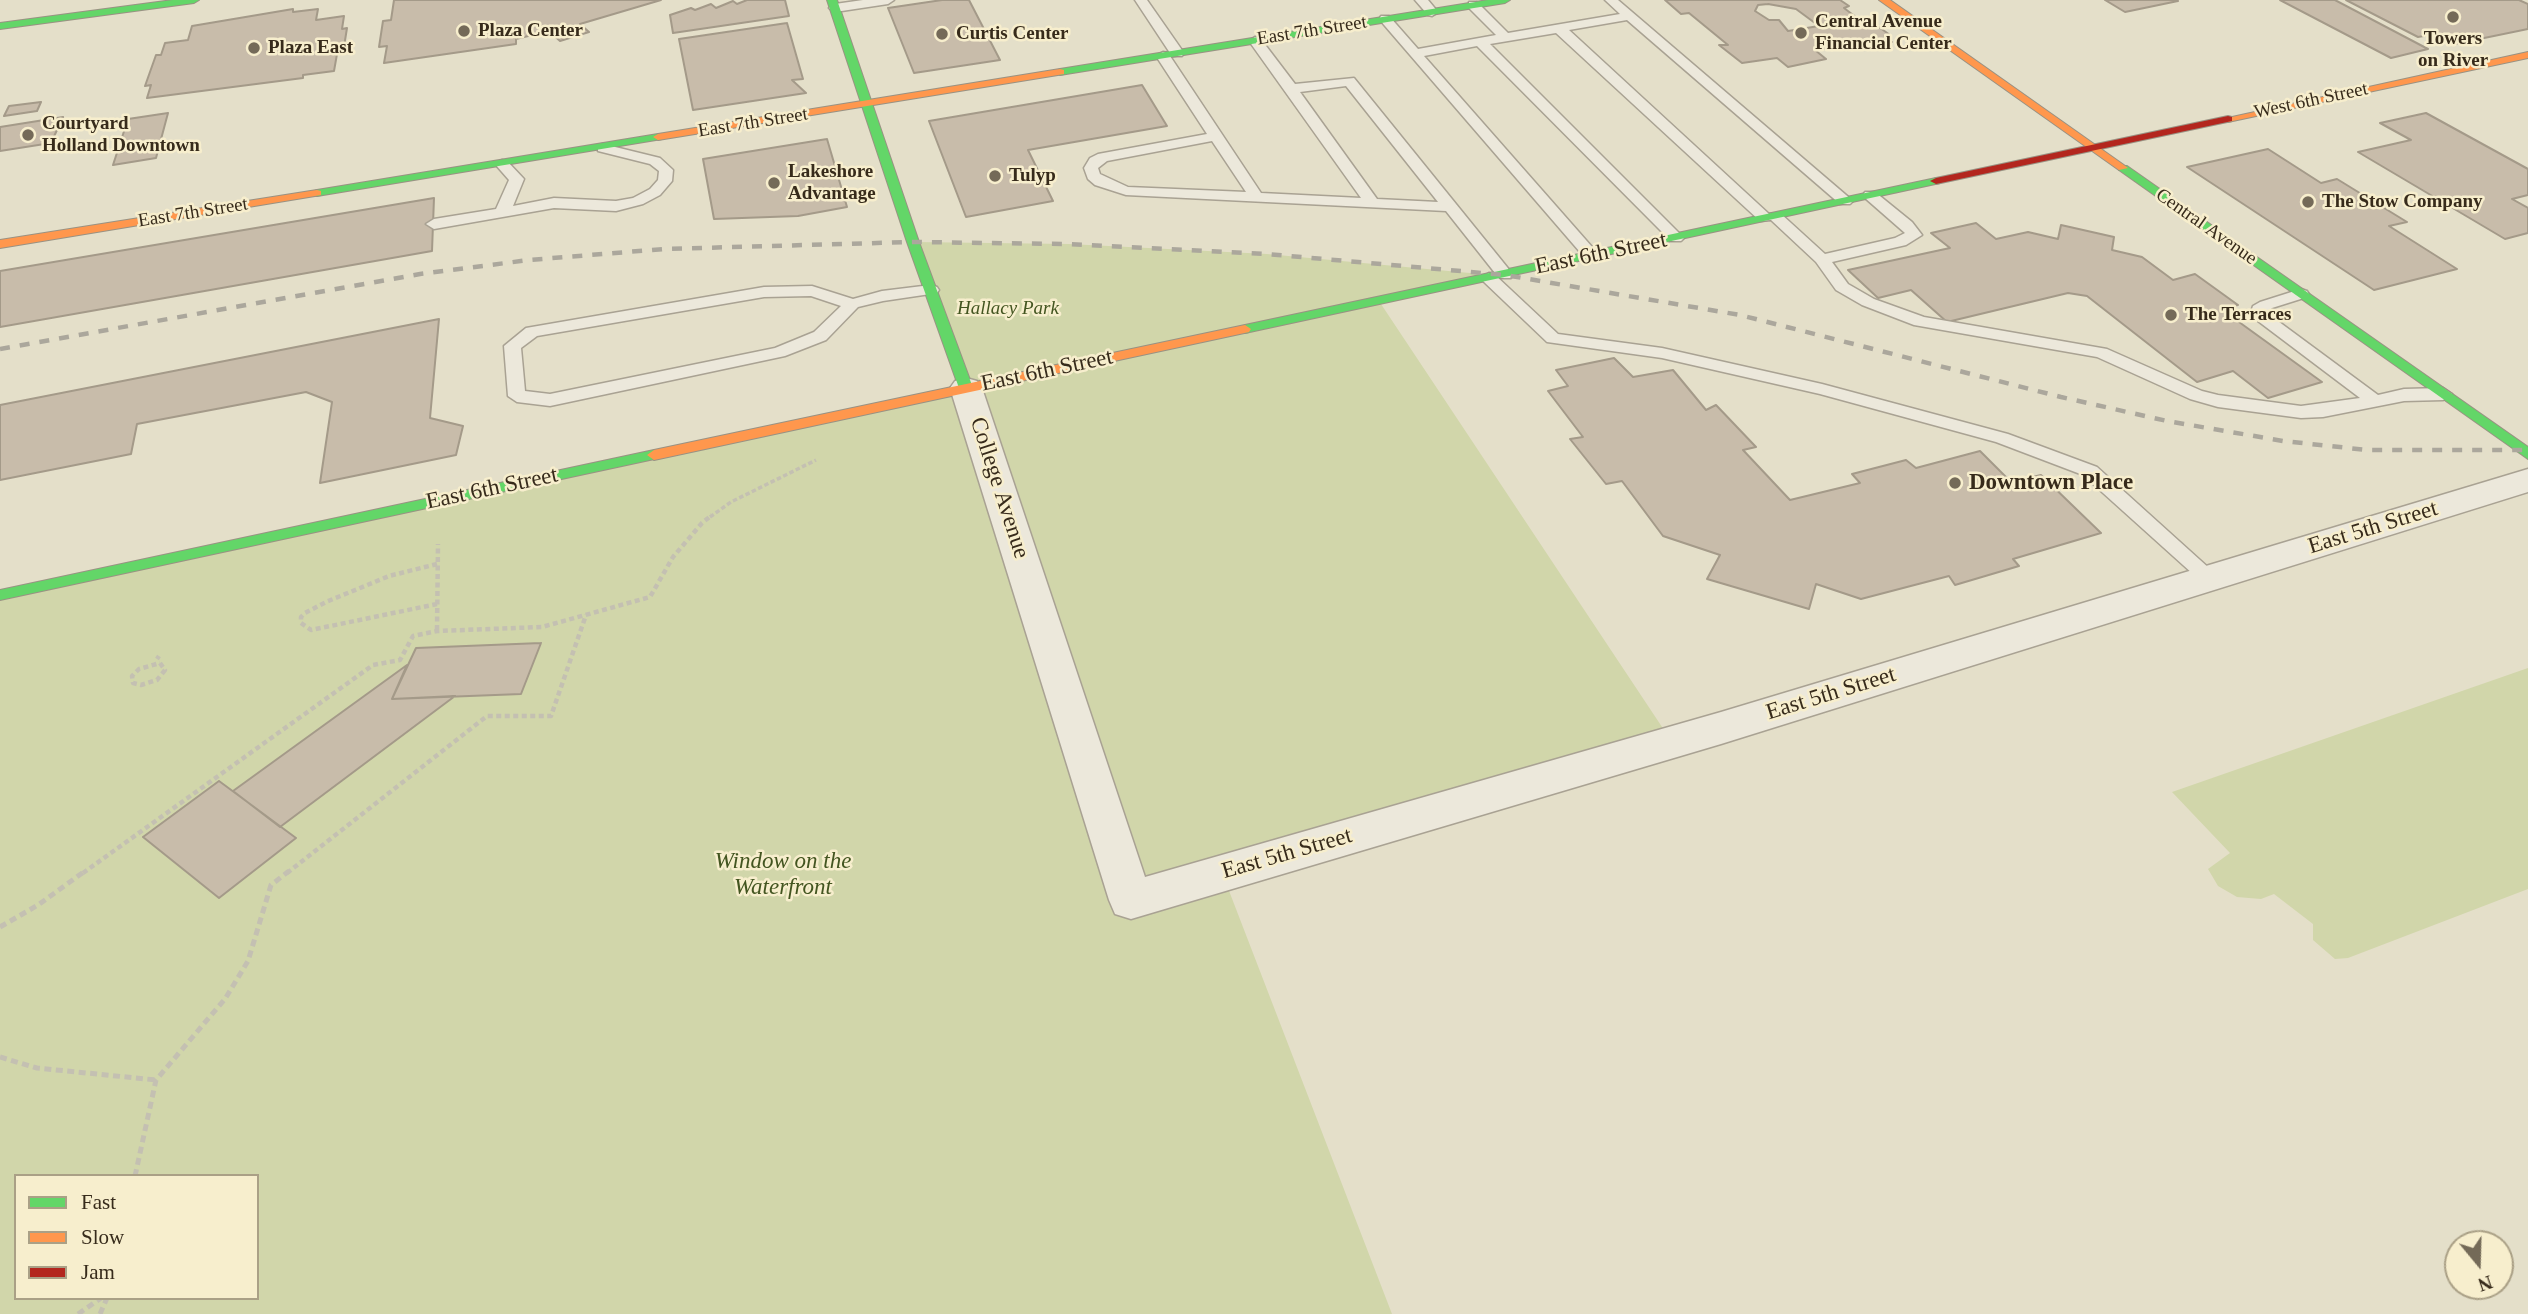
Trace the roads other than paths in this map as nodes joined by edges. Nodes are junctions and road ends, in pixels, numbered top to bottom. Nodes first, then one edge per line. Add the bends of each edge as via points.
1 (194, 0) edge
2 (888, 0) edge
3 (1141, 0) edge
4 (1505, 0) edge
5 (1611, 0) edge
6 (1884, 0) edge
7 (148, 3) edge
8 (833, 4) edge
9 (1472, 5) junction
10 (1427, 6) edge
11 (1630, 16) junction
12 (1385, 19) junction
13 (0, 26) edge
14 (1559, 29) junction
15 (1506, 38) junction
16 (1255, 41) junction
17 (1480, 42) junction
18 (1416, 53) junction
19 (1170, 54) junction
20 (2528, 55) edge
21 (1290, 89) junction
22 (867, 104) junction
23 (1217, 136) junction
24 (2094, 147) junction
25 (603, 148) junction
26 (502, 164) junction
27 (1870, 195) junction
28 (1256, 197) junction
29 (1845, 201) junction
30 (1373, 204) junction
31 (1450, 207) junction
32 (501, 212) junction
33 (1770, 217) junction
34 (434, 224) dead end
35 (1676, 238) junction
36 (0, 244) edge
37 (1592, 256) junction
38 (1822, 259) junction
39 (1497, 276) junction
40 (931, 290) junction
41 (2301, 294) junction
42 (852, 304) junction
43 (966, 388) junction
44 (2443, 394) junction
45 (2375, 401) junction
46 (2528, 454) edge
47 (2528, 480) edge
48 (2210, 578) junction
49 (0, 595) edge
50 (1131, 900) joint

1 - 7 street
2 - 8 lane
3 - 19 lane
4 - 9 street, East 7th Street
5 - 11 lane
6 - 24 street, Central Avenue
7 - 13 street
8 - 22 street, College Avenue
9 - 10 street, East 7th Street
9 - 15 lane
10 - 12 street, East 7th Street
11 - 14 lane
11 - 29 lane
12 - 16 street, East 7th Street
12 - 18 lane
14 - 15 lane
14 - 33 lane
15 - 17 lane
16 - 19 street, East 7th Street
16 - 21 lane
17 - 18 lane
17 - 35 lane
18 - 37 lane
19 - 22 street, East 7th Street
19 - 23 lane
20 - 24 street, West 6th Street
21 - 30 lane
21 - 31 lane via 1349,81
22 - 25 street, East 7th Street
22 - 40 street, College Avenue
23 - 28 lane
23 - 28 lane via 1103,157 1095,161 1093,176 1126,191
24 - 27 street, East 6th Street
24 - 41 street, Central Avenue
25 - 26 street, East 7th Street
25 - 32 lane via 655,161 666,170 665,181 639,201 616,206 571,202
26 - 32 lane via 517,179
26 - 36 street, East 7th Street
27 - 29 street, East 6th Street
27 - 38 lane via 1914,235 1900,243
28 - 30 lane
29 - 33 street, East 6th Street
30 - 31 lane
31 - 39 lane
32 - 34 lane
33 - 35 street, East 6th Street
33 - 38 lane
35 - 37 street, East 6th Street
37 - 39 street, East 6th Street
38 - 45 lane via 1842,287 1894,313 2101,353 2218,401 2301,412
39 - 43 street, East 6th Street
39 - 48 lane via 1553,338 1662,353 1822,388 2001,438 2090,471
40 - 42 lane
40 - 43 street, College Avenue
41 - 44 street, Central Avenue
41 - 45 lane via 2266,305 2258,315
42 - 42 lane via 820,336 779,352 550,400 517,396 512,346 532,332 764,292 811,291
43 - 49 street, East 6th Street
43 - 50 street, College Avenue
44 - 45 lane
44 - 46 street, Central Avenue
47 - 48 street, East 5th Street
48 - 50 street, East 5th Street via 1721,728

